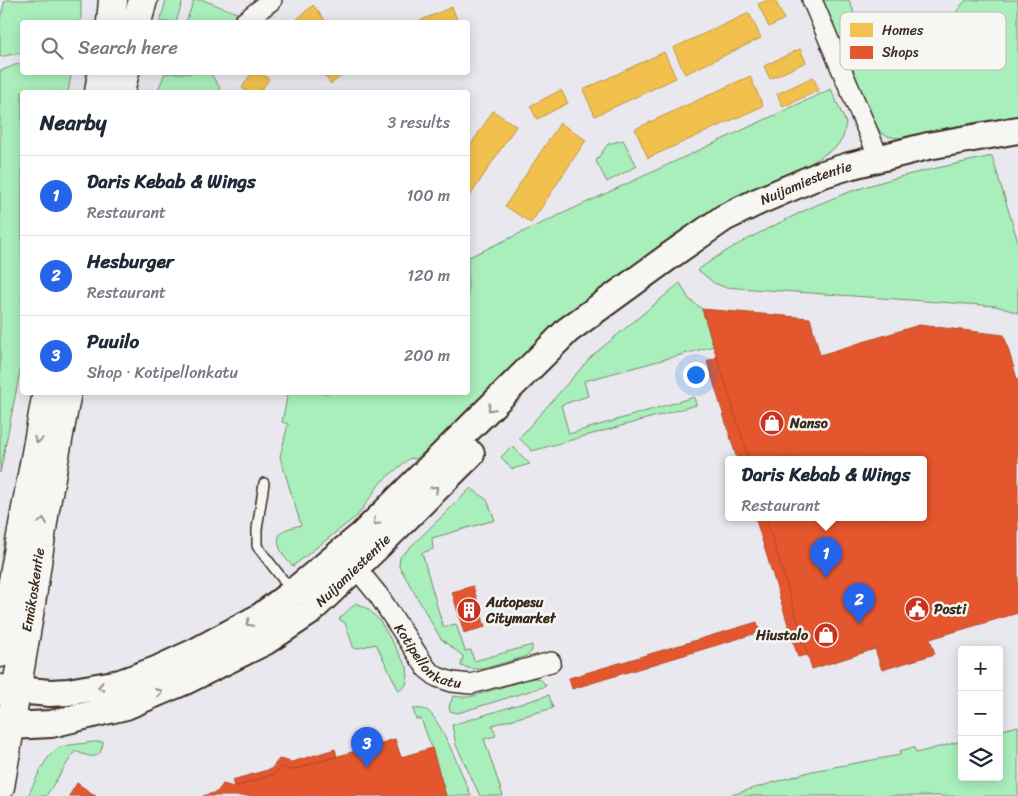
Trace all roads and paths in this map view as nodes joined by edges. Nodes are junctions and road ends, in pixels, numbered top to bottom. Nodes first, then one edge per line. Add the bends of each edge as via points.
1 (113, 0) edge
2 (143, 0) edge
3 (272, 0) edge
4 (812, 0) edge
5 (111, 20) edge
6 (138, 20) edge
7 (247, 20) edge
8 (840, 65) edge
9 (842, 70) edge
10 (102, 75) edge
11 (124, 75) edge
12 (99, 90) edge
13 (120, 90) edge
14 (1018, 130) edge
15 (880, 158) junction
16 (46, 395) edge
17 (66, 395) edge
18 (264, 484) dead end
19 (350, 559) junction
20 (300, 603) junction
21 (0, 653) edge
22 (551, 662) dead end
23 (8, 689) edge
24 (5, 726) edge
25 (0, 787) edge

1 - 5 main road
2 - 6 main road
3 - 7 street
4 - 8 street
9 - 15 street
10 - 12 main road
11 - 13 main road
14 - 15 main road, Nuijamiestentie
15 - 19 main road, Nuijamiestentie via 820,175 724,218 568,330 363,534
16 -> 21 main road, Emäkoskentie
23 -> 17 main road, Emäkoskentie via 32,597
18 - 20 lane via 257,546
19 - 20 main road, Nuijamiestentie
19 - 22 street, Kotipellonkatu via 379,596 427,670 437,677 471,684
20 -> 23 main road, Nuijamiestentie via 260,617 197,651 120,683 50,693
24 -> 20 main road, Nuijamiestentie via 51,724 126,706 266,641
23 - 24 main road, Emäkoskentie
24 - 25 main road, Emäkoskentie

